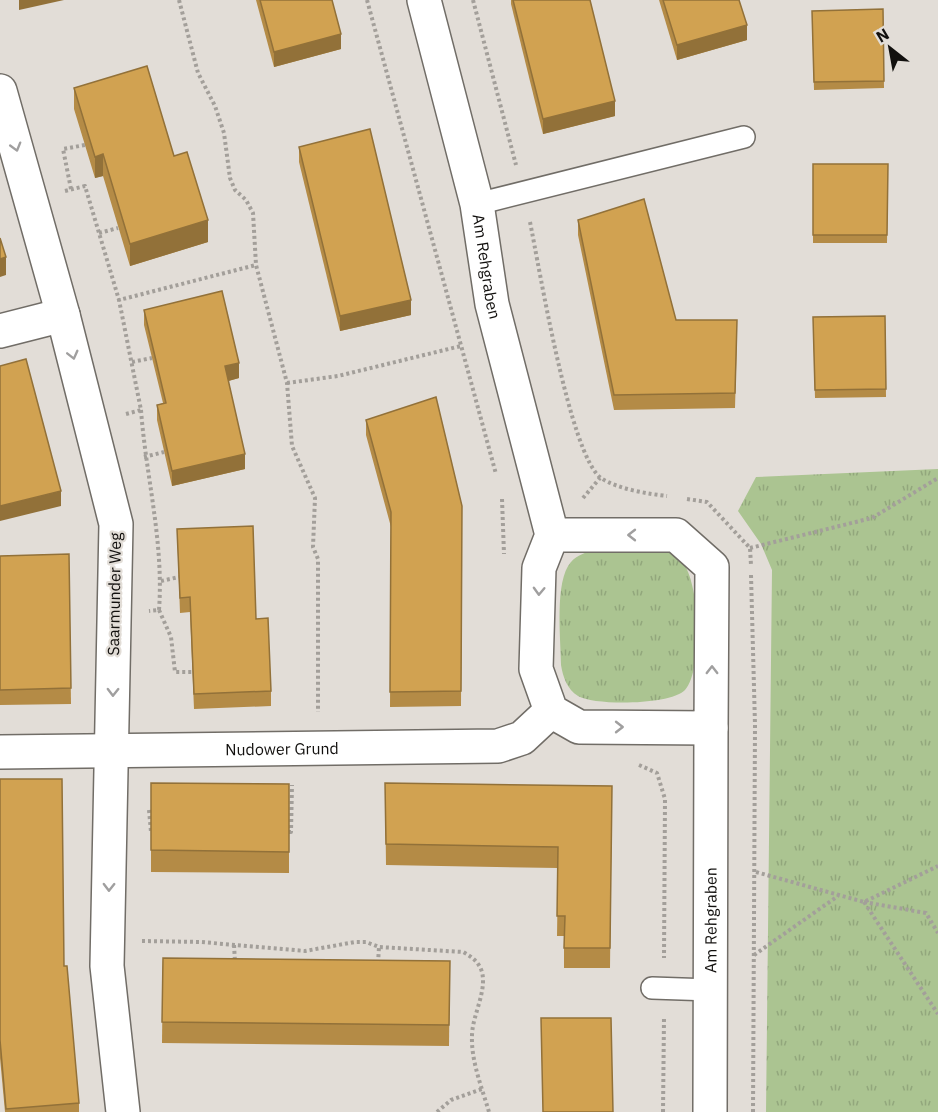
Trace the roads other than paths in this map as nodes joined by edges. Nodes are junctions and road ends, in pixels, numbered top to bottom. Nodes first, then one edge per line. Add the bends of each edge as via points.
1 (424, 0) edge
2 (0, 91) edge
3 (744, 137) dead end
4 (477, 204) junction
5 (63, 315) junction
6 (0, 331) edge
7 (552, 535) junction
8 (551, 711) junction
9 (711, 728) junction
10 (0, 752) edge
11 (112, 752) junction
12 (658, 988) road end
13 (711, 990) junction
14 (123, 1112) edge
15 (710, 1112) edge

1 - 4 street, Am Rehgraben
2 -> 5 street, Saarmunder Weg
3 - 4 lane
4 - 7 street, Am Rehgraben via 492,304
5 - 6 street
5 -> 11 street, Saarmunder Weg via 116,524
7 -> 8 street via 539,568 537,669
9 -> 7 street, Am Rehgraben via 712,567 676,535
8 -> 9 street via 579,727
8 - 11 street, Nudower Grund via 522,738 498,746
9 - 13 street, Am Rehgraben
10 - 11 street, Nudower Grund
11 -> 14 street, Saarmunder Weg via 107,966
12 - 13 lane
13 - 15 street, Am Rehgraben

